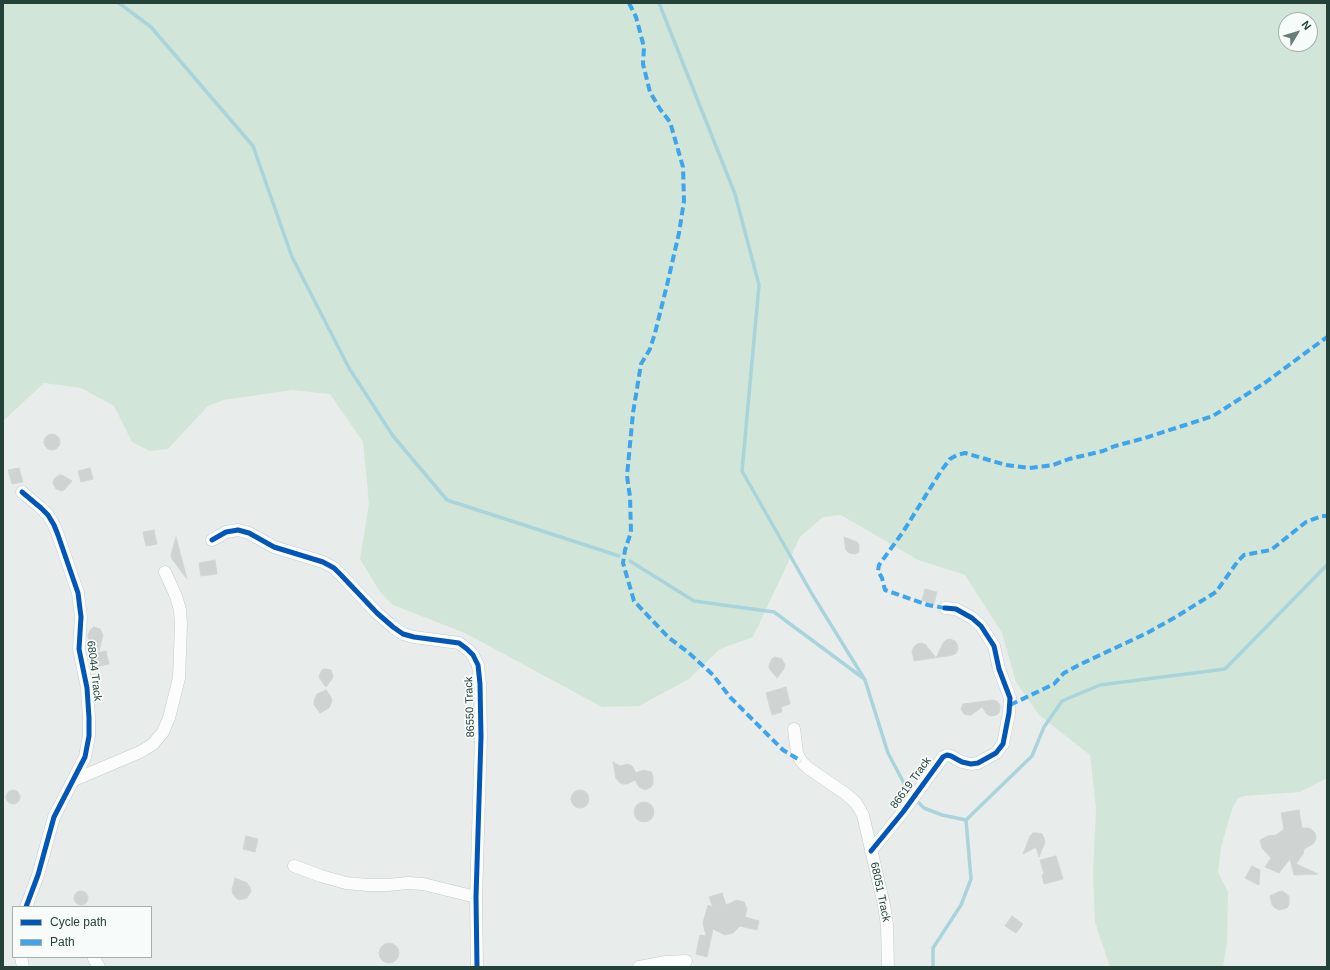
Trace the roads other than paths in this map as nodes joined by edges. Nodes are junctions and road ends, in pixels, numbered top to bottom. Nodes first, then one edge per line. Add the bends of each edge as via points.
1 (22, 492) dead end
2 (212, 540) dead end
3 (165, 572) dead end
4 (945, 608) dead end
5 (794, 729) dead end
6 (74, 780) junction
7 (871, 851) junction
8 (294, 866) dead end
9 (476, 897) junction
10 (26, 906) edge
11 (686, 961) dead end
12 (477, 967) edge
13 (639, 967) edge
14 (888, 967) edge

1 - 6 street, 68044 Track via 48,515 54,524 78,593 81,617 79,649 87,688 89,736 85,757
2 - 9 street, 86550 Track via 226,532 238,530 274,547 323,562 334,568 377,613 403,634 459,643 473,655 478,665 480,684 481,738
3 - 6 street via 176,596 181,625 179,678 163,732 153,744 140,752
4 - 7 street, 86619 Track via 967,614 981,626 994,646 1010,698 1003,744 996,753 978,763 962,762 947,755 943,757
5 - 7 street, 68051 Track via 800,761 846,794 863,814
6 - 10 street, 68044 Track via 54,817
7 - 14 street, 68051 Track via 881,886 887,925
8 - 9 street via 346,883 423,884
9 - 12 street, 86550 Track
11 - 13 street

